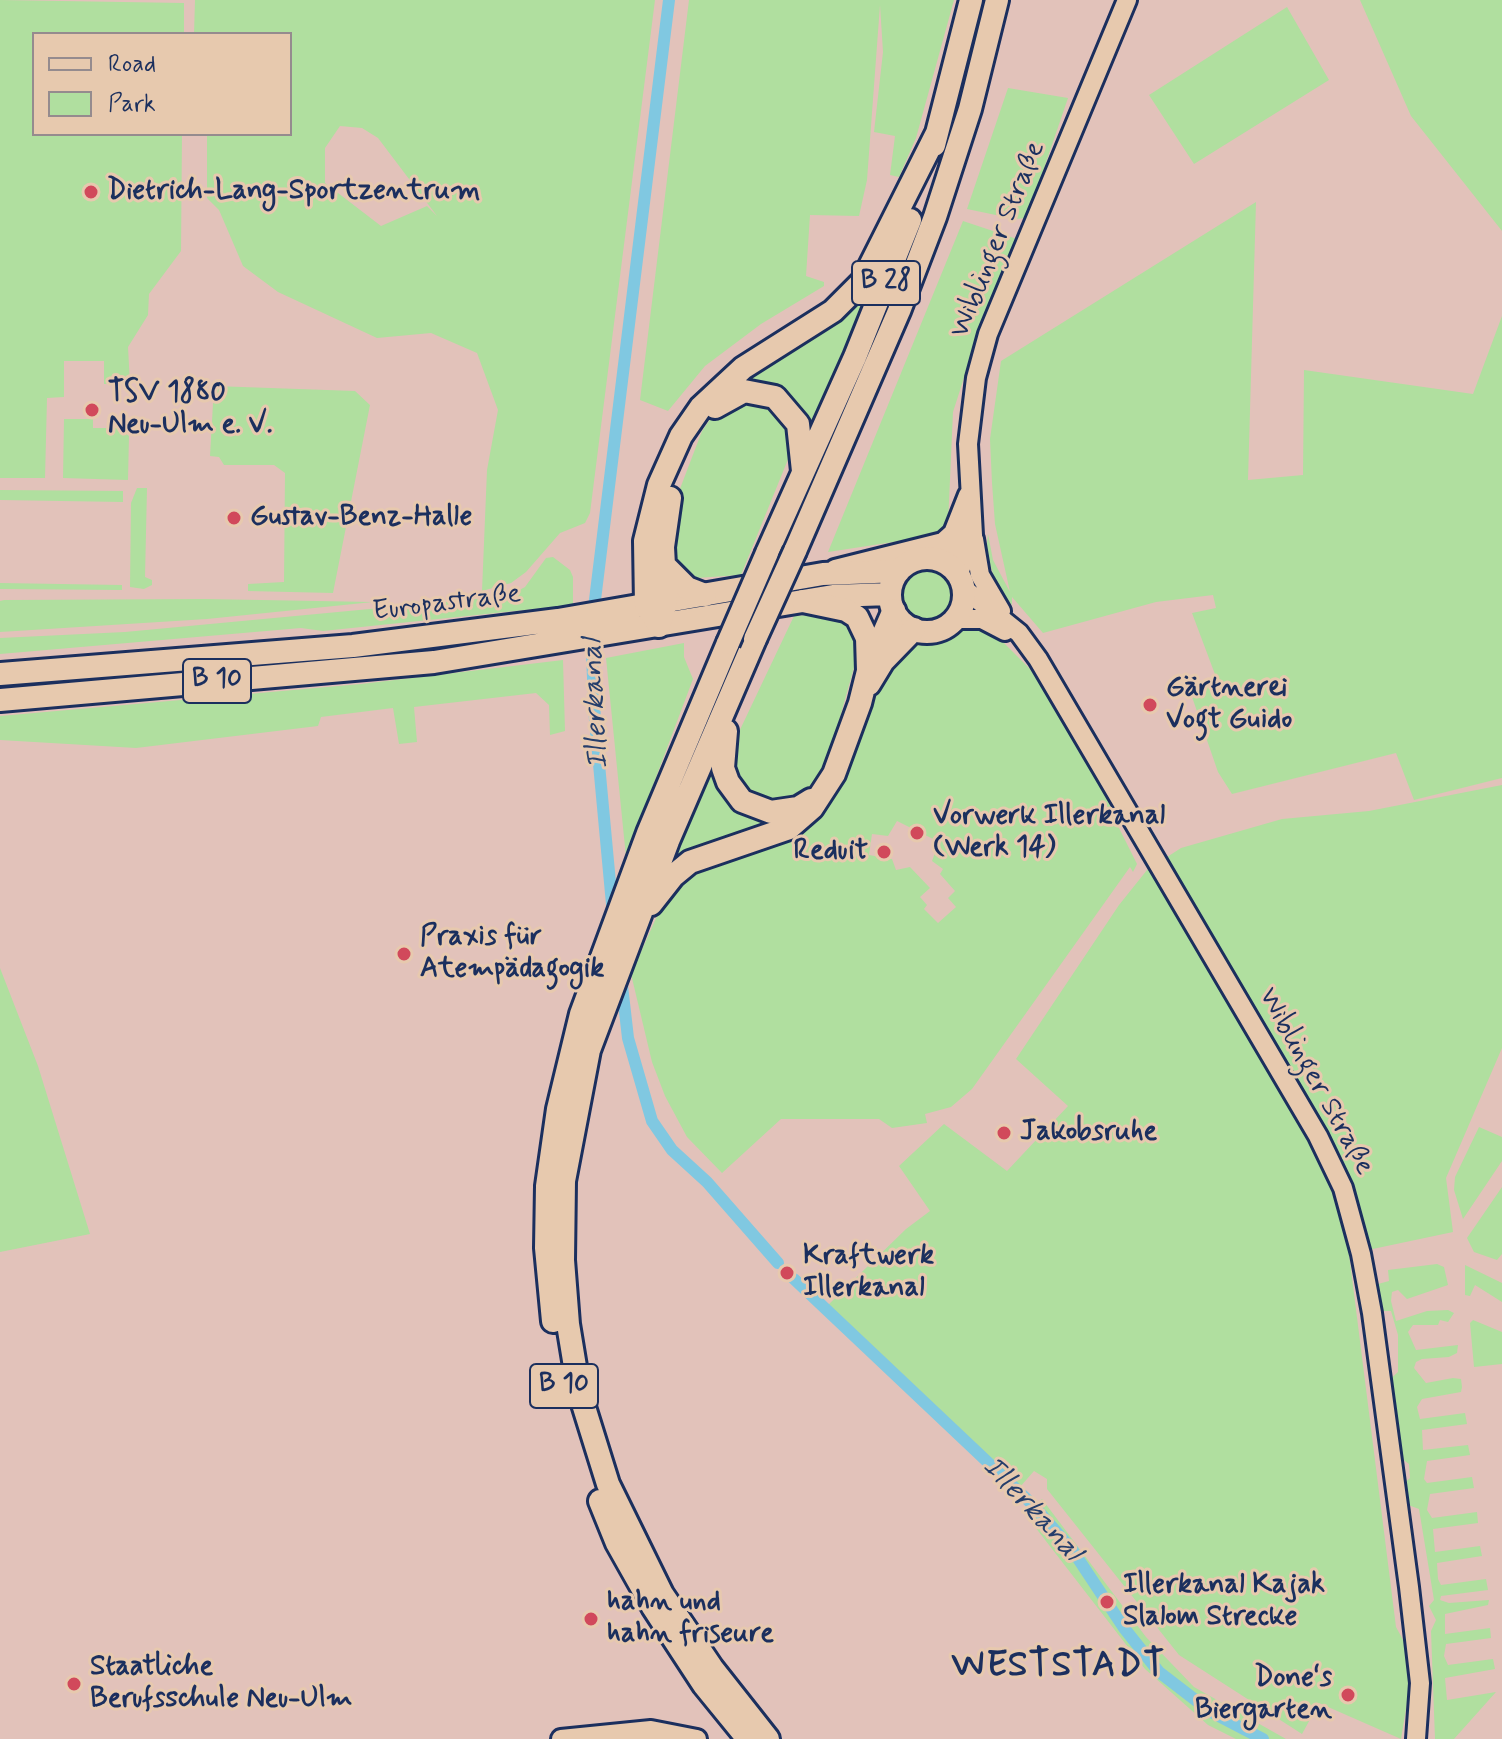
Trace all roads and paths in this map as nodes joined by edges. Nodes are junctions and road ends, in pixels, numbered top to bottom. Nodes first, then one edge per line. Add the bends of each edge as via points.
1 (971, 0) edge
2 (997, 0) edge
3 (1127, 0) edge
4 (919, 202) junction
5 (813, 481) junction
6 (971, 488) junction
7 (972, 512) junction
8 (973, 535) junction
9 (937, 559) junction
10 (664, 565) junction
11 (899, 571) junction
12 (823, 574) junction
13 (961, 582) junction
14 (705, 595) junction
15 (803, 601) junction
16 (892, 602) junction
17 (656, 604) junction
18 (955, 619) junction
19 (618, 622) junction
20 (1009, 624) junction
21 (659, 626) junction
22 (914, 629) junction
23 (561, 631) junction
24 (1028, 646) junction
25 (868, 671) junction
26 (0, 674) edge
27 (733, 695) junction
28 (0, 700) edge
29 (860, 703) junction
30 (821, 793) junction
31 (634, 927) junction
32 (584, 1736) junction
33 (561, 1739) edge
34 (659, 1739) edge
35 (697, 1739) edge
36 (748, 1739) edge
37 (768, 1739) edge
38 (1416, 1739) edge

1 - 4 main road
2 - 4 main road, B 28 via 970,109
3 - 6 main road, Wiblinger Straße via 988,334 970,416
4 - 5 main road, B 28 via 899,311
4 - 17 main road via 862,282 833,311 769,349 718,390 681,436 659,485 645,541
5 - 10 main road, B 10 via 789,410 766,393 751,390 729,396 705,419 682,463 667,508
5 - 27 main road, B 10, bridge via 795,551
5 - 36 main road, B 10, bridge via 767,553 632,875 589,990 558,1109 547,1186 546,1248 564,1389 594,1489 653,1607 704,1685
6 - 7 main road, Wiblinger Straße
6 - 12 main road via 953,533 943,542
7 - 8 main road, Wiblinger Straße
7 - 9 main road, Wiblinger Straße via 956,548
8 - 13 main road, Wiblinger Straße
8 - 20 main road via 984,585
9 - 11 main road, B 10 via 916,560
9 - 13 main road
10 - 14 main road via 687,588
10 - 17 main road, B 10
11 - 12 main road, Europastraße / B 10
11 - 16 main road
12 - 14 main road, Europastraße / B 10
13 - 18 main road via 964,599
13 - 20 main road, Wiblinger Straße
14 - 17 main road, Europastraße / B 10
15 - 16 main road, Europastraße / B 10 via 850,594
15 - 21 main road, Europastraße / B 10
15 - 25 main road via 834,605 857,617 867,638
16 - 22 main road
16 - 25 main road
17 - 19 main road, Europastraße / B 10
17 - 21 main road
18 - 22 main road via 932,631
18 - 24 main road, Wiblinger Straße via 993,623
19 - 21 main road, Europastraße / B 10
19 - 23 main road, Europastraße / B 10
20 - 24 main road, Wiblinger Straße
22 - 29 main road, B 10 via 883,661
23 - 26 main road, Europastraße / B 10
23 - 28 main road, Europastraße / B 10 via 434,662
24 - 38 main road, Wiblinger Straße via 1318,1136 1348,1200 1372,1313 1409,1587 1420,1683
25 - 29 main road
27 - 30 main road via 722,759 737,796 754,808 780,812
27 - 31 main road, B 10
29 - 30 main road, B 10 via 840,761
30 - 31 main road, B 10 via 789,828 718,850 682,868
31 - 37 main road, B 10 via 594,1034 564,1181 568,1324 579,1391 608,1484 662,1594
32 - 33 main road
32 - 34 main road
32 - 35 main road via 651,1730

